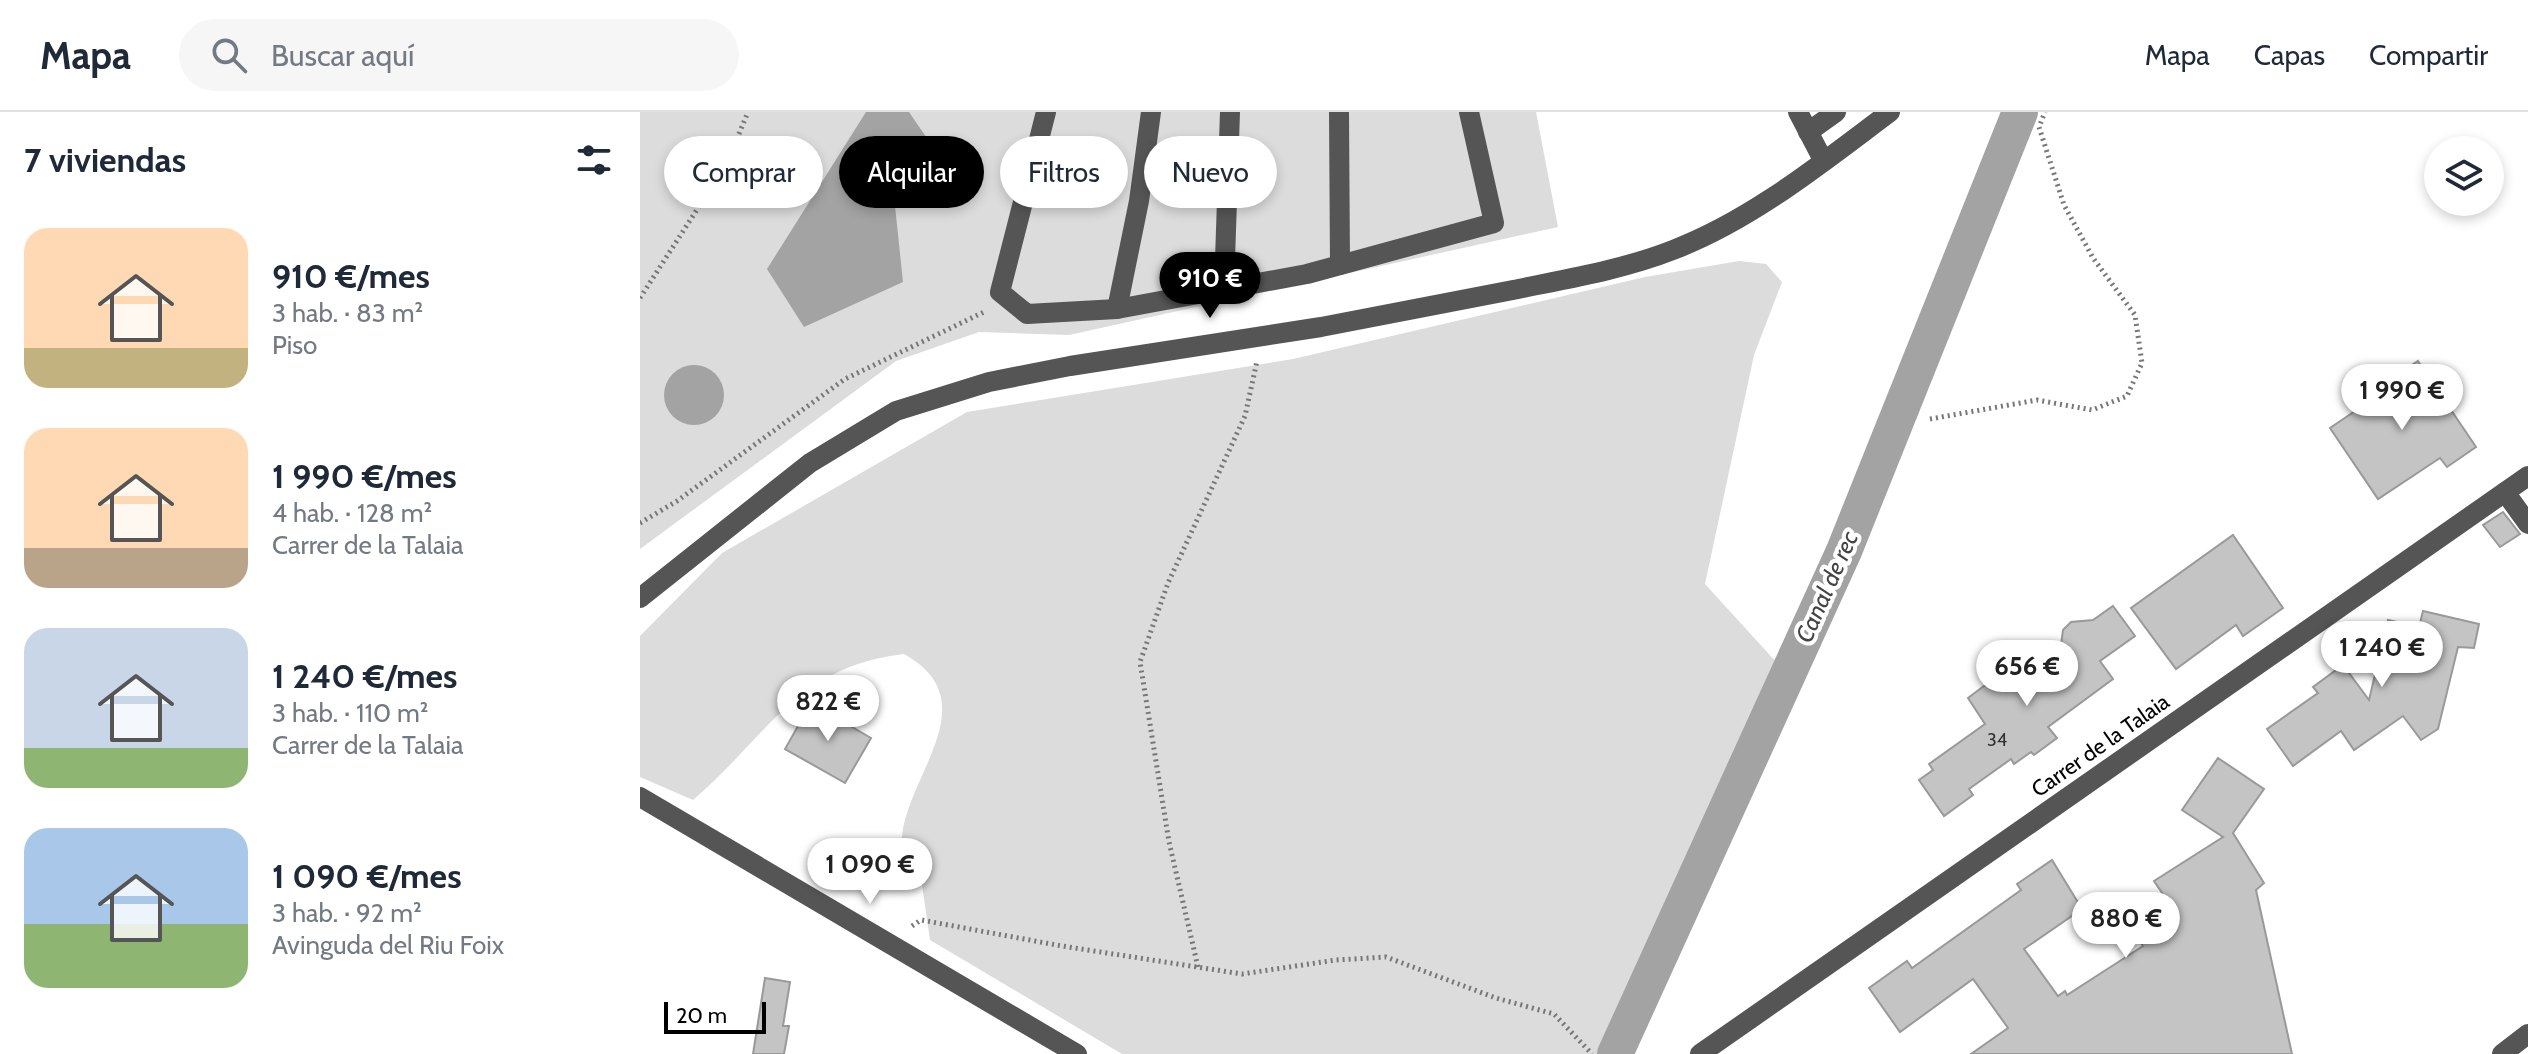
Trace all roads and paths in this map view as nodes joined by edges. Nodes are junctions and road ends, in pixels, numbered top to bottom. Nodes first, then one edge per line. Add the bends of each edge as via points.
1 (748, 112) edge
2 (1046, 112) edge
3 (1151, 112) edge
4 (1230, 112) edge
5 (1339, 112) edge
6 (1469, 112) edge
7 (1798, 112) edge
8 (1836, 112) edge
9 (2045, 112) edge
10 (1882, 115) edge
11 (1808, 132) junction
12 (1823, 160) junction
13 (1340, 265) junction
14 (1224, 289) junction
15 (640, 298) edge
16 (1010, 300) junction
17 (1117, 309) junction
18 (1263, 334) junction
19 (1930, 419) dead end
20 (2528, 476) edge
21 (2505, 492) junction
22 (640, 523) edge
23 (2528, 524) edge
24 (640, 598) edge
25 (640, 797) edge
26 (889, 943) junction
27 (1198, 967) junction
28 (2528, 1034) edge
29 (1077, 1054) edge
30 (1592, 1054) edge
31 (1700, 1054) edge
32 (2502, 1054) edge

1 - 15 path via 727,163
2 - 16 street via 1000,292
3 - 17 street
4 - 14 street
5 - 13 street
6 - 13 street via 1494,223
7 - 11 street
8 - 11 street
9 - 19 path via 2039,127 2064,205 2093,258 2135,315 2142,363 2127,396 2092,410 2037,400
10 - 12 street
11 - 12 street
12 - 18 street via 1742,217 1673,250 1593,274
13 - 14 street
14 - 17 street
16 - 17 street via 1027,314
16 - 22 path via 845,379
18 - 24 street via 989,382 896,411 810,463
18 - 27 path via 1245,416 1168,583 1140,662 1169,842
20 - 21 street, Carrer de la Talaia
21 - 23 street
21 - 31 street, Carrer de la Talaia
25 - 26 street
26 - 27 path via 921,920
26 - 29 street
27 - 30 path via 1242,974 1386,957 1554,1014
28 - 32 street

